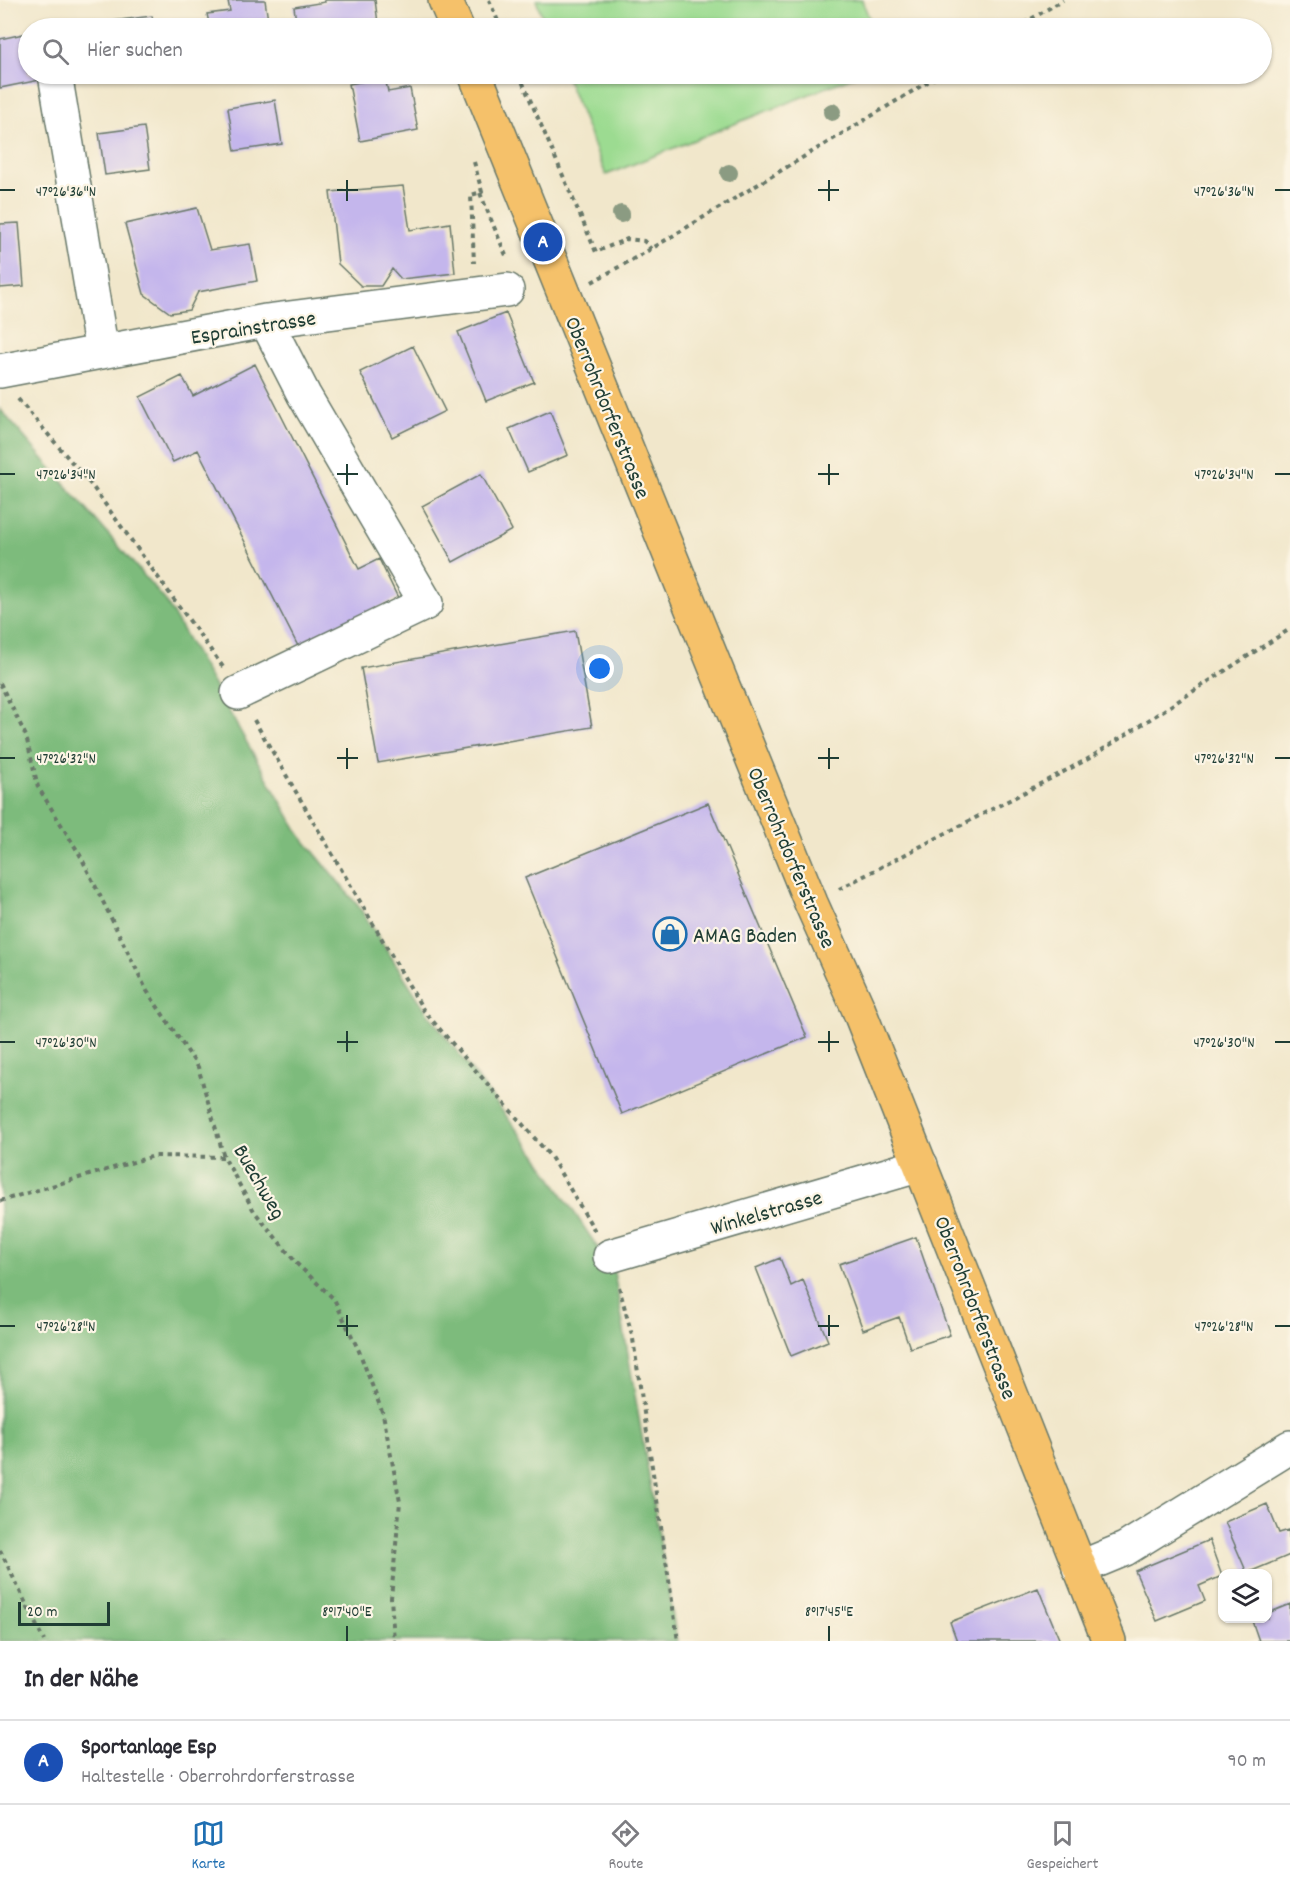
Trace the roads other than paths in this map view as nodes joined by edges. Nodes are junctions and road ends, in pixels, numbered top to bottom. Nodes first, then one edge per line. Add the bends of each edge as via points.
1 (445, 0) edge
2 (453, 18) edge
3 (57, 84) edge
4 (480, 84) edge
5 (497, 281) road end
6 (266, 321) junction
7 (102, 352) junction
8 (8, 383) edge
9 (238, 693) road end
10 (921, 1165) junction
11 (610, 1256) road end
12 (1290, 1447) edge
13 (1079, 1568) junction
14 (1109, 1641) edge

1 - 2 main road
3 - 7 street
4 - 10 main road, Oberrohrdorferstrasse
5 - 6 street, Esprainstrasse
6 - 7 street, Esprainstrasse
6 - 9 street via 303,395 426,603
7 - 8 street, Esprainstrasse
10 - 11 street, Winkelstrasse
10 - 13 main road, Oberrohrdorferstrasse
12 - 13 street via 1125,1549
13 - 14 main road, Oberrohrdorferstrasse

